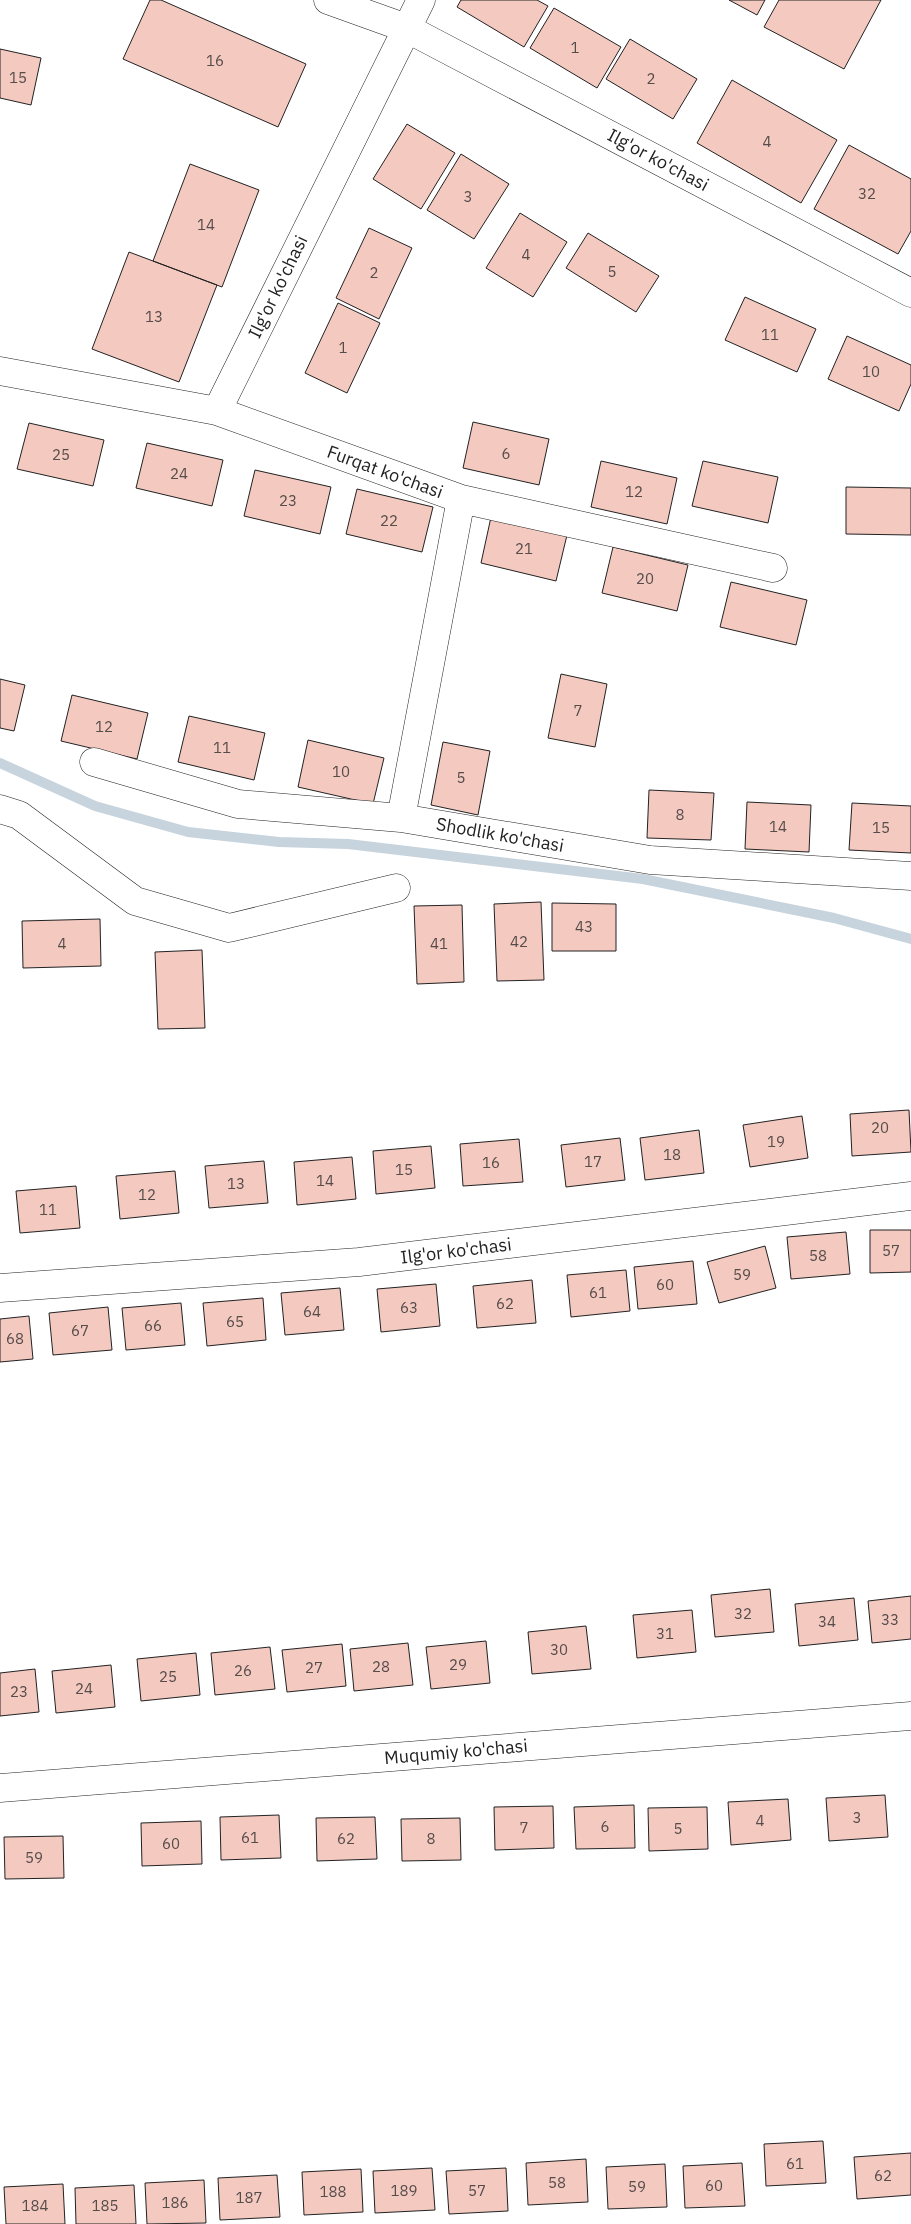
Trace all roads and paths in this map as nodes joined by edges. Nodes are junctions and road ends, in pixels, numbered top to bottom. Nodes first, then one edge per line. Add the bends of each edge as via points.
1 (328, 0) edge
2 (421, 0) edge
3 (406, 28) junction
4 (911, 293) edge
5 (0, 371) edge
6 (217, 411) junction
7 (461, 499) junction
8 (773, 568) dead end
9 (94, 762) dead end
10 (0, 809) edge
11 (401, 818) junction
12 (911, 876) edge
13 (396, 888) dead end
14 (911, 1196) edge
15 (0, 1288) edge
16 (911, 1716) edge
17 (0, 1788) edge

1 - 3 street, Ilg'or ko'chasi
2 - 3 street, Ilg'or ko'chasi
3 - 4 street, Ilg'or ko'chasi
3 - 6 street, Ilg'or ko'chasi
5 - 6 street, Furqat ko'chasi
6 - 7 street, Furqat ko'chasi
7 - 8 street, Furqat ko'chasi
7 - 11 street
9 - 11 street, Shodlik ko'chasi via 238,804
10 - 13 street via 19,815 135,901 229,928
11 - 12 street, Shodlik ko'chasi via 650,860
14 - 15 street, Ilg'or ko'chasi via 358,1262
16 - 17 street, Muqumiy ko'chasi

